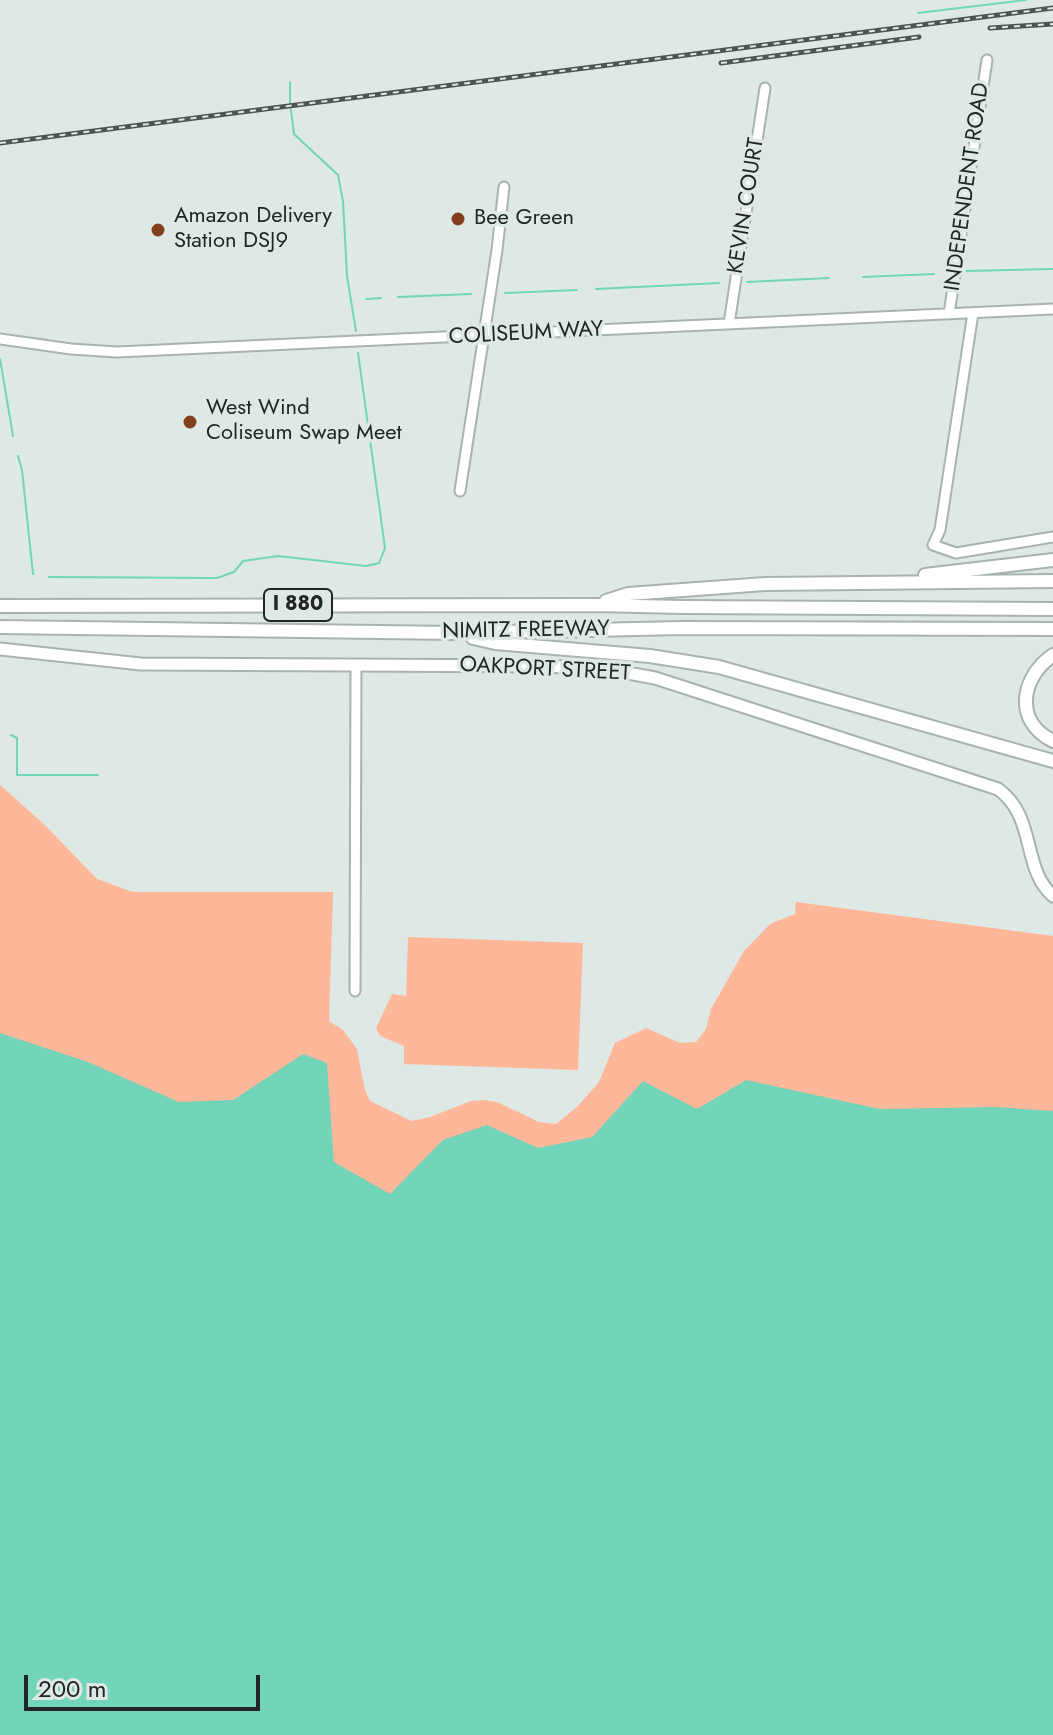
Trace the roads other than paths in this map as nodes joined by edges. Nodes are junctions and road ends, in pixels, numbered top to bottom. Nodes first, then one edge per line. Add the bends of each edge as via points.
1 (987, 60) dead end
2 (765, 88) dead end
3 (504, 187) dead end
4 (1053, 309) edge
5 (973, 313) junction
6 (949, 314) junction
7 (729, 324) junction
8 (484, 336) junction
9 (0, 339) edge
10 (460, 491) dead end
11 (1053, 537) edge
12 (1053, 560) edge
13 (894, 581) junction
14 (1053, 581) edge
15 (596, 605) junction
16 (0, 606) edge
17 (1053, 609) edge
18 (0, 627) edge
19 (1053, 629) edge
20 (454, 633) junction
21 (0, 649) edge
22 (1053, 655) edge
23 (356, 665) junction
24 (1053, 741) edge
25 (1053, 761) edge
26 (1053, 896) edge
27 (355, 991) dead end

1 - 6 street, INDEPENDENT ROAD
2 - 7 street, KEVIN COURT
3 - 8 street
4 - 5 street, COLISEUM WAY
5 - 6 street, COLISEUM WAY
5 - 11 street, INDEPENDENT ROAD via 940,530 933,545 956,553
6 - 7 street, COLISEUM WAY
7 - 8 street, COLISEUM WAY
8 - 9 street, COLISEUM WAY via 117,352
8 - 10 street
12 - 13 highway
13 - 14 highway
13 - 15 highway via 628,594
15 - 16 highway, NIMITZ FREEWAY / I 880
15 - 17 highway, NIMITZ FREEWAY / I 880
18 - 20 highway, NIMITZ FREEWAY / I 880
19 - 20 highway, NIMITZ FREEWAY / I 880
20 - 25 highway via 495,643 719,667
21 - 23 main road, OAKPORT STREET via 141,664
22 - 24 highway via 1038,666 1026,694 1034,726
23 - 26 main road, OAKPORT STREET via 550,666 637,674 988,784 1017,807 1042,882
23 - 27 street

